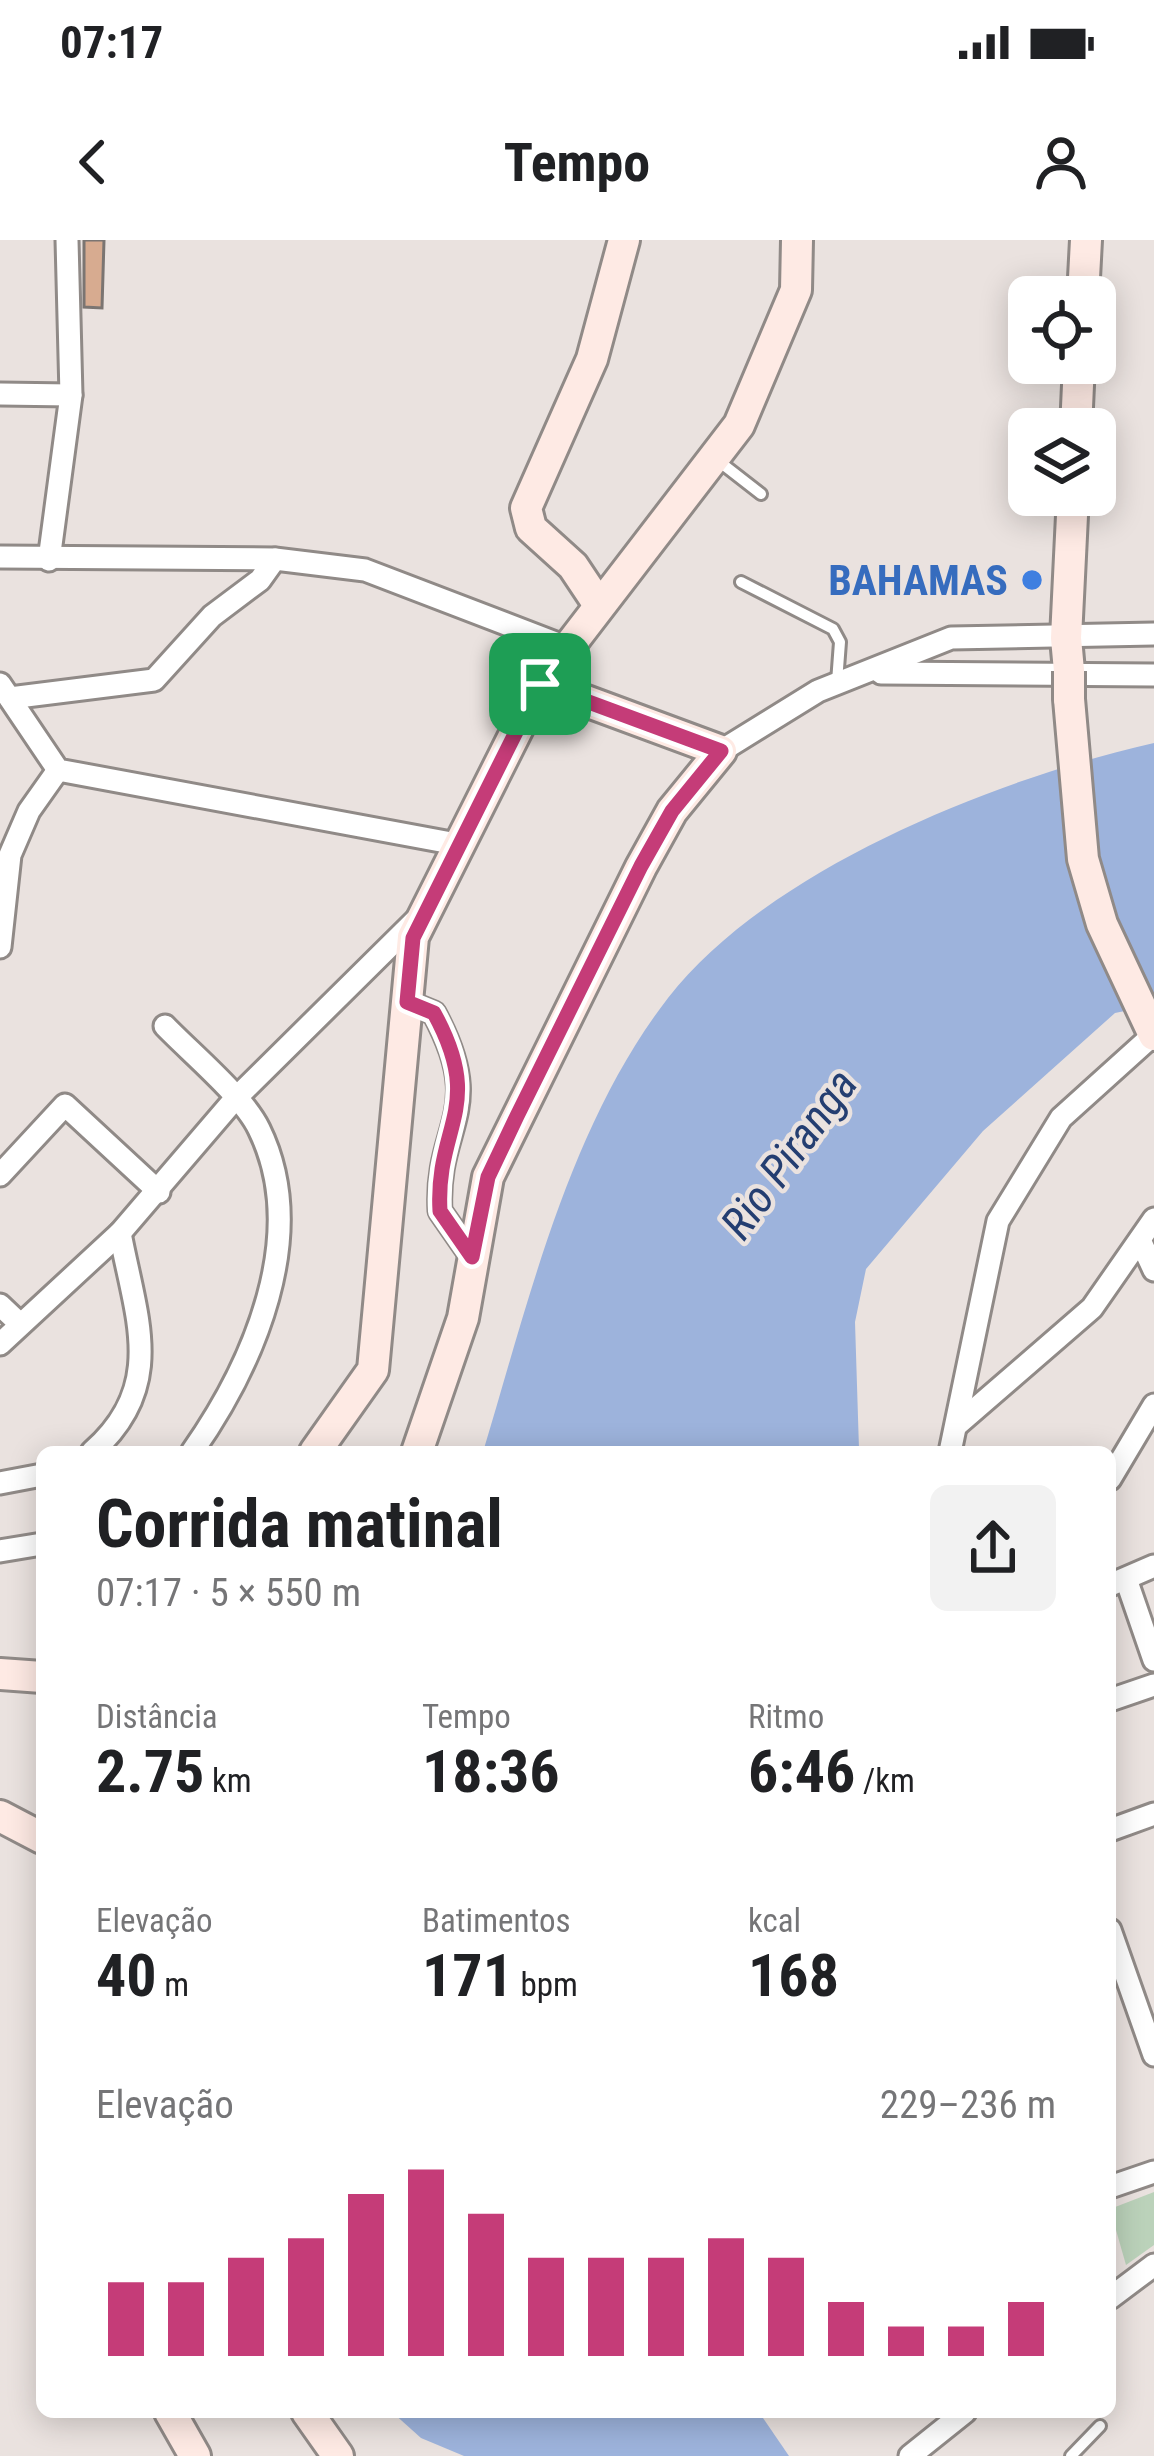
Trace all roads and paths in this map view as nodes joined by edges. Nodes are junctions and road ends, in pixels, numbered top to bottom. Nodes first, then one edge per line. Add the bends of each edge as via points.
1 (67, 240) edge
2 (624, 240) edge
3 (796, 240) edge
4 (1086, 240) edge
5 (1084, 276) edge
6 (0, 394) edge
7 (71, 395) junction
8 (714, 458) junction
9 (761, 494) dead end
10 (1072, 516) edge
11 (0, 557) edge
12 (275, 559) junction
13 (49, 560) junction
14 (741, 582) dead end
15 (599, 605) junction
16 (1154, 634) edge
17 (1066, 638) junction
18 (566, 647) junction
19 (874, 673) junction
20 (1154, 674) edge
21 (540, 684) junction
22 (837, 684) junction
23 (5, 691) edge
24 (721, 751) junction
25 (58, 770) junction
26 (461, 845) junction
27 (428, 908) junction
28 (0, 947) edge
29 (407, 1002) junction
30 (165, 1026) dead end
31 (1151, 1031) edge
32 (234, 1100) junction
33 (0, 1175) edge
34 (159, 1192) junction
35 (1154, 1219) edge
36 (120, 1233) junction
37 (1140, 1240) junction
38 (472, 1257) junction
39 (1154, 1270) edge
40 (0, 1305) edge
41 (19, 1323) junction
42 (0, 1344) edge
43 (1154, 1405) edge
44 (958, 1424) junction
45 (97, 1446) edge
46 (196, 1446) edge
47 (319, 1446) edge
48 (419, 1446) edge
49 (952, 1446) edge
50 (1116, 1469) edge
51 (36, 1476) edge
52 (0, 1483) edge
53 (36, 1545) edge
54 (0, 1551) edge
55 (1154, 1566) edge
56 (1118, 1582) edge
57 (1154, 1660) edge
58 (0, 1674) edge
59 (36, 1677) edge
60 (1154, 1684) edge
61 (1116, 1698) edge
62 (1154, 1814) edge
63 (0, 1816) edge
64 (1116, 1828) edge
65 (36, 1835) edge
66 (1116, 1947) edge
67 (1154, 2055) edge
68 (1154, 2171) edge
69 (1116, 2185) edge
70 (1154, 2265) edge
71 (1116, 2294) edge
72 (173, 2418) edge
73 (311, 2418) edge
74 (958, 2418) edge
75 (1100, 2426) dead end
76 (195, 2456) edge
77 (338, 2456) edge
78 (910, 2456) edge
79 (1071, 2456) edge

1 - 7 street
2 - 15 main road via 592,359 526,508 531,528 573,566
3 - 8 main road via 796,290 739,425
4 - 5 main road
6 - 7 street
7 - 13 street
8 - 9 lane
8 - 15 main road
10 - 17 main road
11 - 13 street
12 - 13 street
12 - 18 street via 404,580
12 - 23 street via 154,680
14 - 22 lane via 833,629 840,642
15 - 18 main road
16 - 17 street
17 - 19 street via 951,638
17 - 31 main road, bridge via 1083,859 1102,924
18 - 21 main road
19 - 20 street
19 - 22 street
21 - 24 main road
21 - 26 main road
22 - 24 street
23 - 25 street
24 - 38 main road via 672,811 517,1116 488,1177
25 - 26 street
25 - 28 street via 10,855
26 - 27 main road
27 - 29 main road via 413,938
27 - 32 street
29 - 38 street via 434,1013 458,1067 460,1112 440,1211
29 - 47 main road via 373,1370
30 - 32 street
31 - 44 street via 1060,1118 998,1221
32 - 34 street
32 - 46 street via 259,1129 269,1159 274,1256 254,1348
33 - 34 street via 65,1105
34 - 36 street
35 - 37 street
36 - 41 street
36 - 45 street via 141,1375 129,1408
37 - 39 street
37 - 44 street via 1092,1308
38 - 48 main road via 463,1318
40 - 41 street
41 - 42 street
43 - 50 street
44 - 49 street
51 - 52 street
53 - 54 street
55 - 56 street
56 - 57 street
58 - 59 main road
60 - 61 street
62 - 64 street
63 - 65 main road
66 - 67 street
68 - 69 street
70 - 71 street
72 - 76 main road
73 - 77 main road
74 - 78 street
75 - 79 lane

